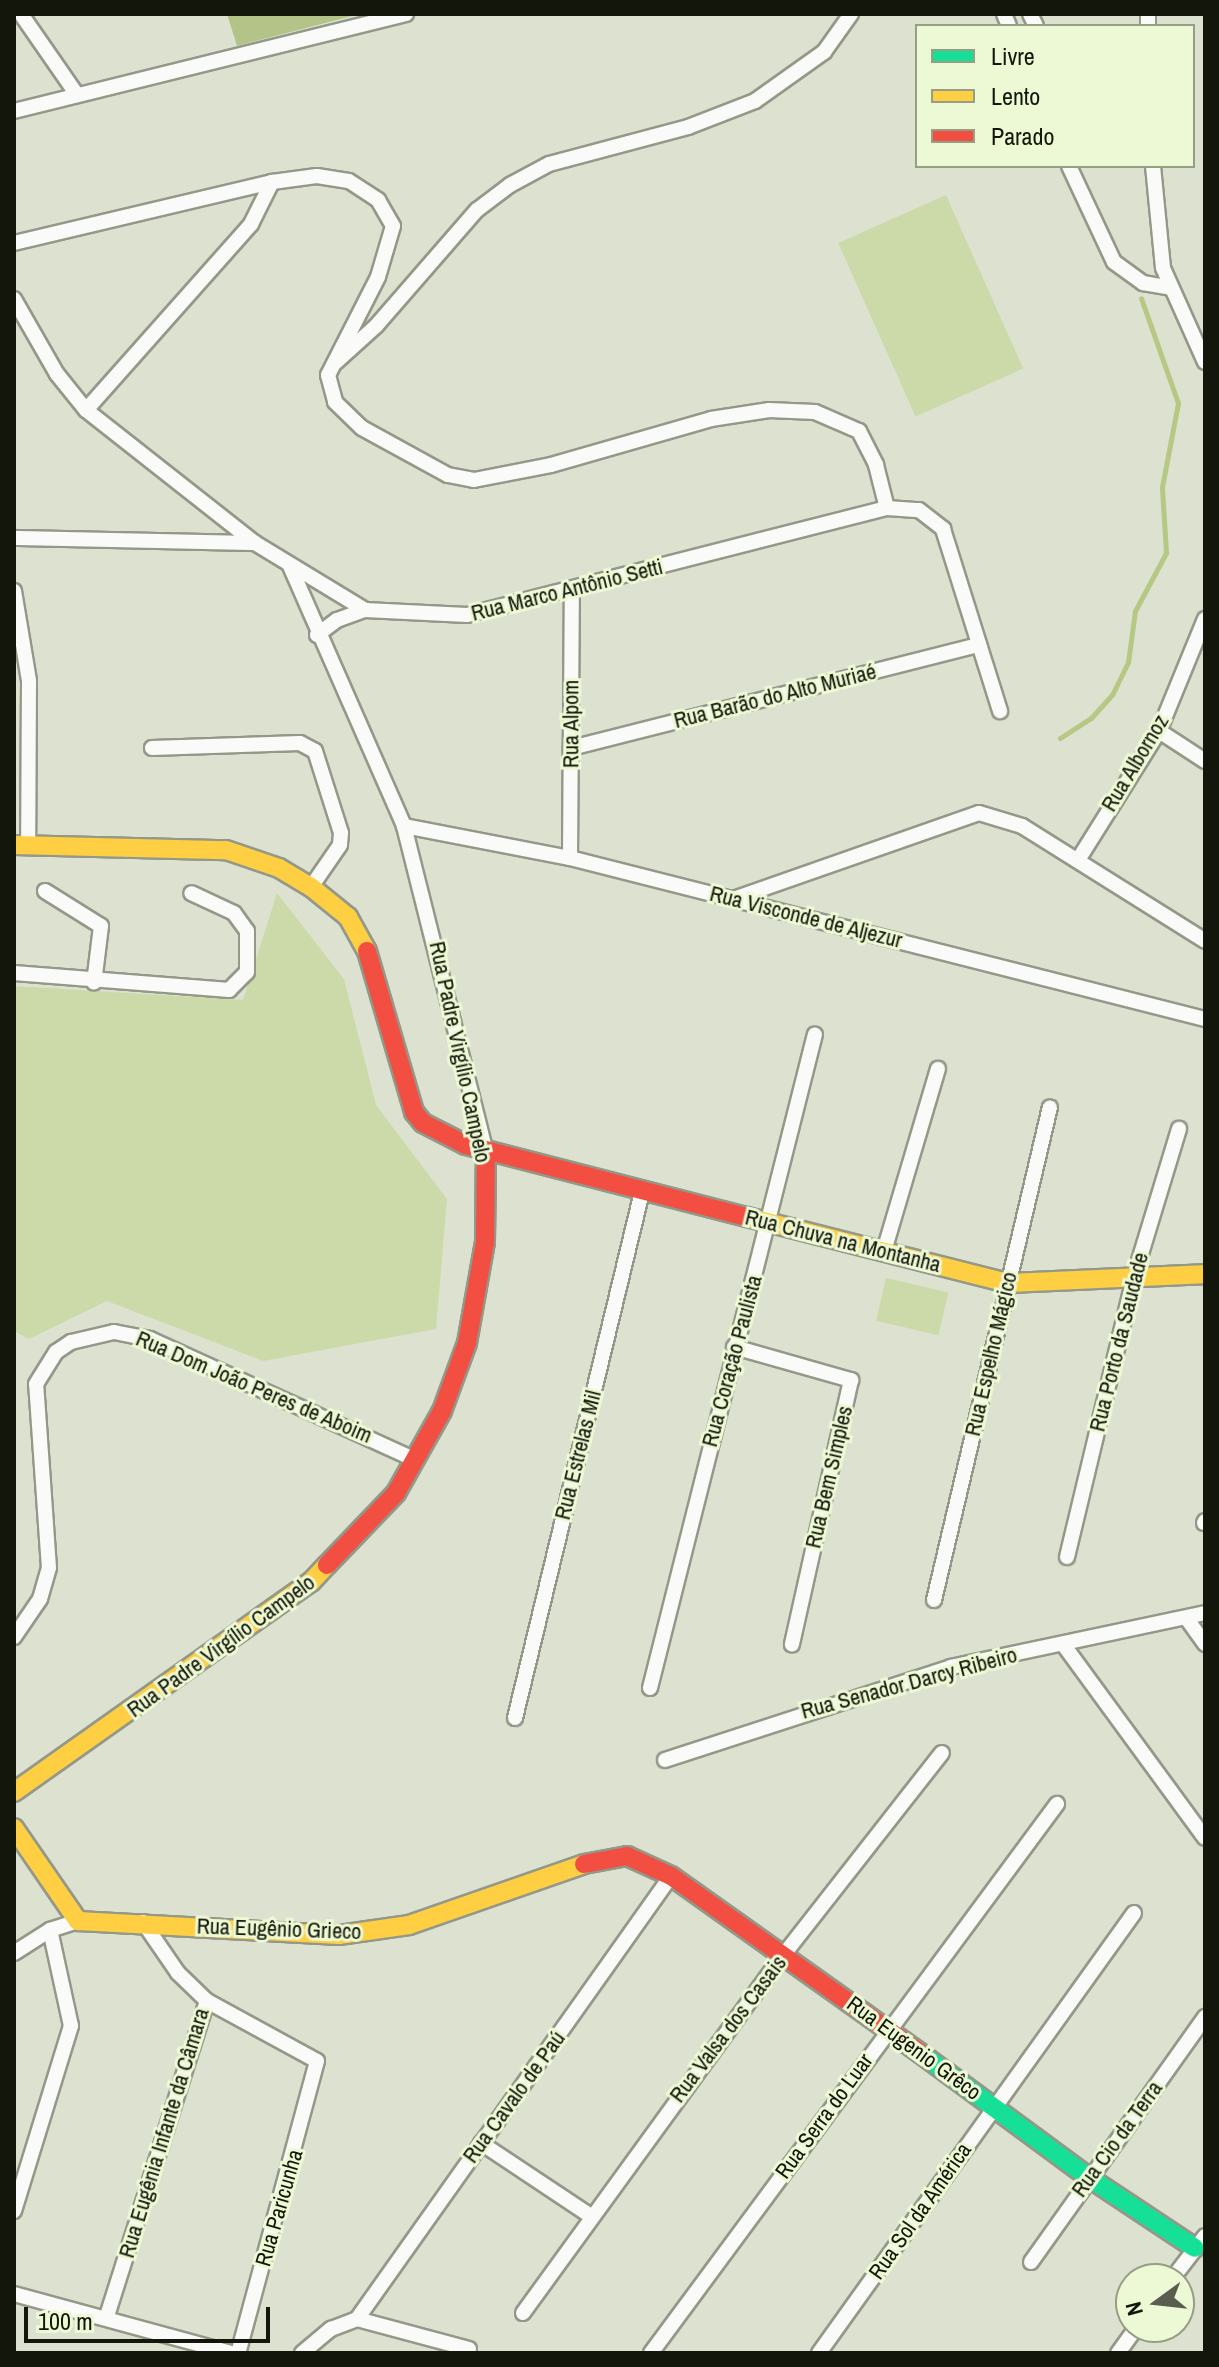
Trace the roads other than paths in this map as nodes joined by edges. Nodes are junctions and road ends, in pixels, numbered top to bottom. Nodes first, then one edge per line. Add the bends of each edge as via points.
1 (21, 14) edge
2 (406, 14) edge
3 (851, 14) edge
4 (77, 95) junction
5 (14, 111) edge
6 (1070, 168) edge
7 (1153, 168) edge
8 (272, 182) junction
9 (14, 243) edge
10 (1170, 288) junction
11 (14, 299) edge
12 (1205, 362) edge
13 (332, 365) junction
14 (86, 410) junction
15 (887, 508) junction
16 (14, 538) edge
17 (255, 543) junction
18 (290, 566) junction
19 (14, 591) edge
20 (572, 591) junction
21 (365, 610) junction
22 (17, 619) edge
23 (1205, 619) edge
24 (317, 635) junction
25 (979, 645) junction
26 (1000, 711) dead end
27 (1159, 731) junction
28 (152, 748) dead end
29 (571, 748) junction
30 (1205, 761) edge
31 (404, 826) junction
32 (21, 845) edge
33 (570, 858) junction
34 (1078, 860) junction
35 (311, 887) junction
36 (45, 891) dead end
37 (191, 893) dead end
38 (735, 898) junction
39 (1205, 941) edge
40 (14, 973) edge
41 (94, 983) junction
42 (1205, 1019) edge
43 (815, 1034) dead end
44 (938, 1069) dead end
45 (1050, 1107) dead end
46 (1179, 1129) dead end
47 (486, 1153) junction
48 (642, 1192) junction
49 (769, 1223) junction
50 (884, 1251) junction
51 (1205, 1274) edge
52 (1134, 1277) junction
53 (1008, 1283) junction
54 (734, 1347) junction
55 (416, 1460) junction
56 (1067, 1557) dead end
57 (934, 1600) dead end
58 (1205, 1613) edge
59 (1187, 1619) junction
60 (14, 1637) edge
61 (1063, 1644) junction
62 (1205, 1644) edge
63 (792, 1645) dead end
64 (650, 1688) dead end
65 (515, 1718) dead end
66 (942, 1753) dead end
67 (665, 1760) dead end
68 (14, 1792) edge
69 (1057, 1804) dead end
70 (14, 1828) edge
71 (1205, 1838) edge
72 (627, 1856) joint
73 (671, 1876) junction
74 (1134, 1913) dead end
75 (78, 1921) junction
76 (143, 1922) junction
77 (50, 1930) junction
78 (14, 1953) edge
79 (785, 1953) junction
80 (207, 2001) junction
81 (1205, 2017) edge
82 (888, 2029) junction
83 (994, 2106) junction
84 (481, 2143) junction
85 (1088, 2177) junction
86 (14, 2211) edge
87 (591, 2216) junction
88 (1200, 2242) edge
89 (1031, 2262) dead end
90 (1184, 2263) edge
91 (14, 2294) edge
92 (523, 2313) dead end
93 (107, 2316) junction
94 (357, 2319) junction
95 (469, 2349) dead end
96 (231, 2353) edge
97 (238, 2353) edge
98 (302, 2353) edge
99 (651, 2353) edge
100 (819, 2353) edge

1 - 4 street
2 - 4 street
3 - 13 street via 824,52 755,101 688,127 549,164 510,185 477,210 376,326
4 - 5 street
6 - 10 street via 1114,262 1132,278
7 - 10 street via 1159,239
8 - 9 street
8 - 13 street via 317,176 349,181 378,200 390,218 389,252
8 - 14 street via 251,224
10 - 12 street
11 - 14 street, Rua Marco Antônio Setti via 57,374
13 - 15 street via 328,383 335,402 362,428 448,475 474,480 551,465 711,419 769,410 815,412 859,431 876,465
14 - 17 street, Rua Marco Antônio Setti
15 - 20 street, Rua Marco Antônio Setti
15 - 25 street, Rua Marco Antônio Setti via 919,510 943,529
16 - 17 street
17 - 18 street, Rua Marco Antônio Setti
18 - 21 street, Rua Marco Antônio Setti
18 - 24 street, Rua Padre Virgílio Campelo
19 - 22 street
20 - 21 street, Rua Marco Antônio Setti via 467,615
20 - 29 street, Rua Alpom
21 - 24 street via 337,620
22 - 32 street via 29,681
23 - 27 street, Rua Albornoz
24 - 31 street, Rua Padre Virgílio Campelo
25 - 26 street, Rua Marco Antônio Setti
25 - 29 street, Rua Barão do Alto Muriaé
27 - 30 street
27 - 34 street, Rua Albornoz
28 - 35 street via 300,743 315,751 341,833 340,845
29 - 33 street, Rua Alpom
31 - 33 street, Rua Visconde de Aljezur
31 - 47 street, Rua Padre Virgílio Campelo
32 - 35 street, Rua Chuva na Montanha via 226,850 279,868
33 - 38 street, Rua Visconde de Aljezur
34 - 38 street via 1022,826 979,813
34 - 39 street
35 - 47 street, Rua Chuva na Montanha via 348,917 373,961 414,1112 441,1135
36 - 41 street via 101,926
37 - 41 street via 234,913 247,931 251,954 238,985 209,992
38 - 42 street, Rua Visconde de Aljezur
40 - 41 street
43 - 49 street, Rua Coração Paulista
44 - 50 street
45 - 53 street, Rua Espelho Mágico
46 - 52 street, Rua Porto da Saudade
47 - 48 street, Rua Chuva na Montanha
47 - 55 street, Rua Padre Virgílio Campelo via 485,1242 477,1298 442,1411
48 - 49 street, Rua Chuva na Montanha
48 - 65 street, Rua Estrelas Mil
49 - 50 street, Rua Chuva na Montanha
49 - 54 street, Rua Coração Paulista
50 - 53 street, Rua Chuva na Montanha
51 - 52 street, Rua Chuva na Montanha
52 - 53 street, Rua Chuva na Montanha
52 - 56 street, Rua Porto da Saudade
53 - 57 street, Rua Espelho Mágico
54 - 63 street, Rua Bem Simples via 851,1380
54 - 64 street, Rua Coração Paulista
55 - 60 street, Rua Dom João Peres de Aboim via 150,1339 114,1332 81,1338 56,1352 36,1384 49,1568 40,1599
55 - 68 street, Rua Padre Virgílio Campelo via 396,1493 311,1582
58 - 59 street, Rua Senador Darcy Ribeiro
59 - 61 street, Rua Senador Darcy Ribeiro
59 - 62 street
61 - 67 street, Rua Senador Darcy Ribeiro via 951,1667
61 - 71 street
66 - 79 street, Rua Valsa dos Casais
69 - 82 street, Rua Serra do Luar
70 - 75 street
72 - 73 street, Rua Eugenio Grêco
72 - 76 street, Rua Eugênio Grieco via 605,1857 409,1925 374,1932
73 - 79 street, Rua Eugenio Grêco
73 - 84 street, Rua Cavalo de Paú
74 - 83 street, Rua Sol da América
75 - 76 street, Rua Eugênio Grieco
75 - 77 street
76 - 80 street, Rua Eugênia Infante da Câmara via 178,1973
77 - 78 street
77 - 86 street via 71,2026
79 - 82 street, Rua Eugenio Grêco
79 - 87 street, Rua Valsa dos Casais
80 - 93 street, Rua Eugênia Infante da Câmara
80 - 97 street, Rua Paricunha via 317,2061
81 - 85 street, Rua Cio da Terra
82 - 83 street, Rua Eugenio Grêco
82 - 99 street, Rua Serra do Luar
83 - 85 street, Rua Eugenio Grêco
83 - 100 street, Rua Sol da América
84 - 87 street
84 - 94 street, Rua Cavalo de Paú
85 - 88 street, Rua Eugenio Grêco
85 - 89 street, Rua Cio da Terra
87 - 92 street, Rua Valsa dos Casais
88 - 90 street
91 - 93 street
93 - 96 street
94 - 95 street
94 - 98 street, Rua Cavalo de Paú via 331,2329

